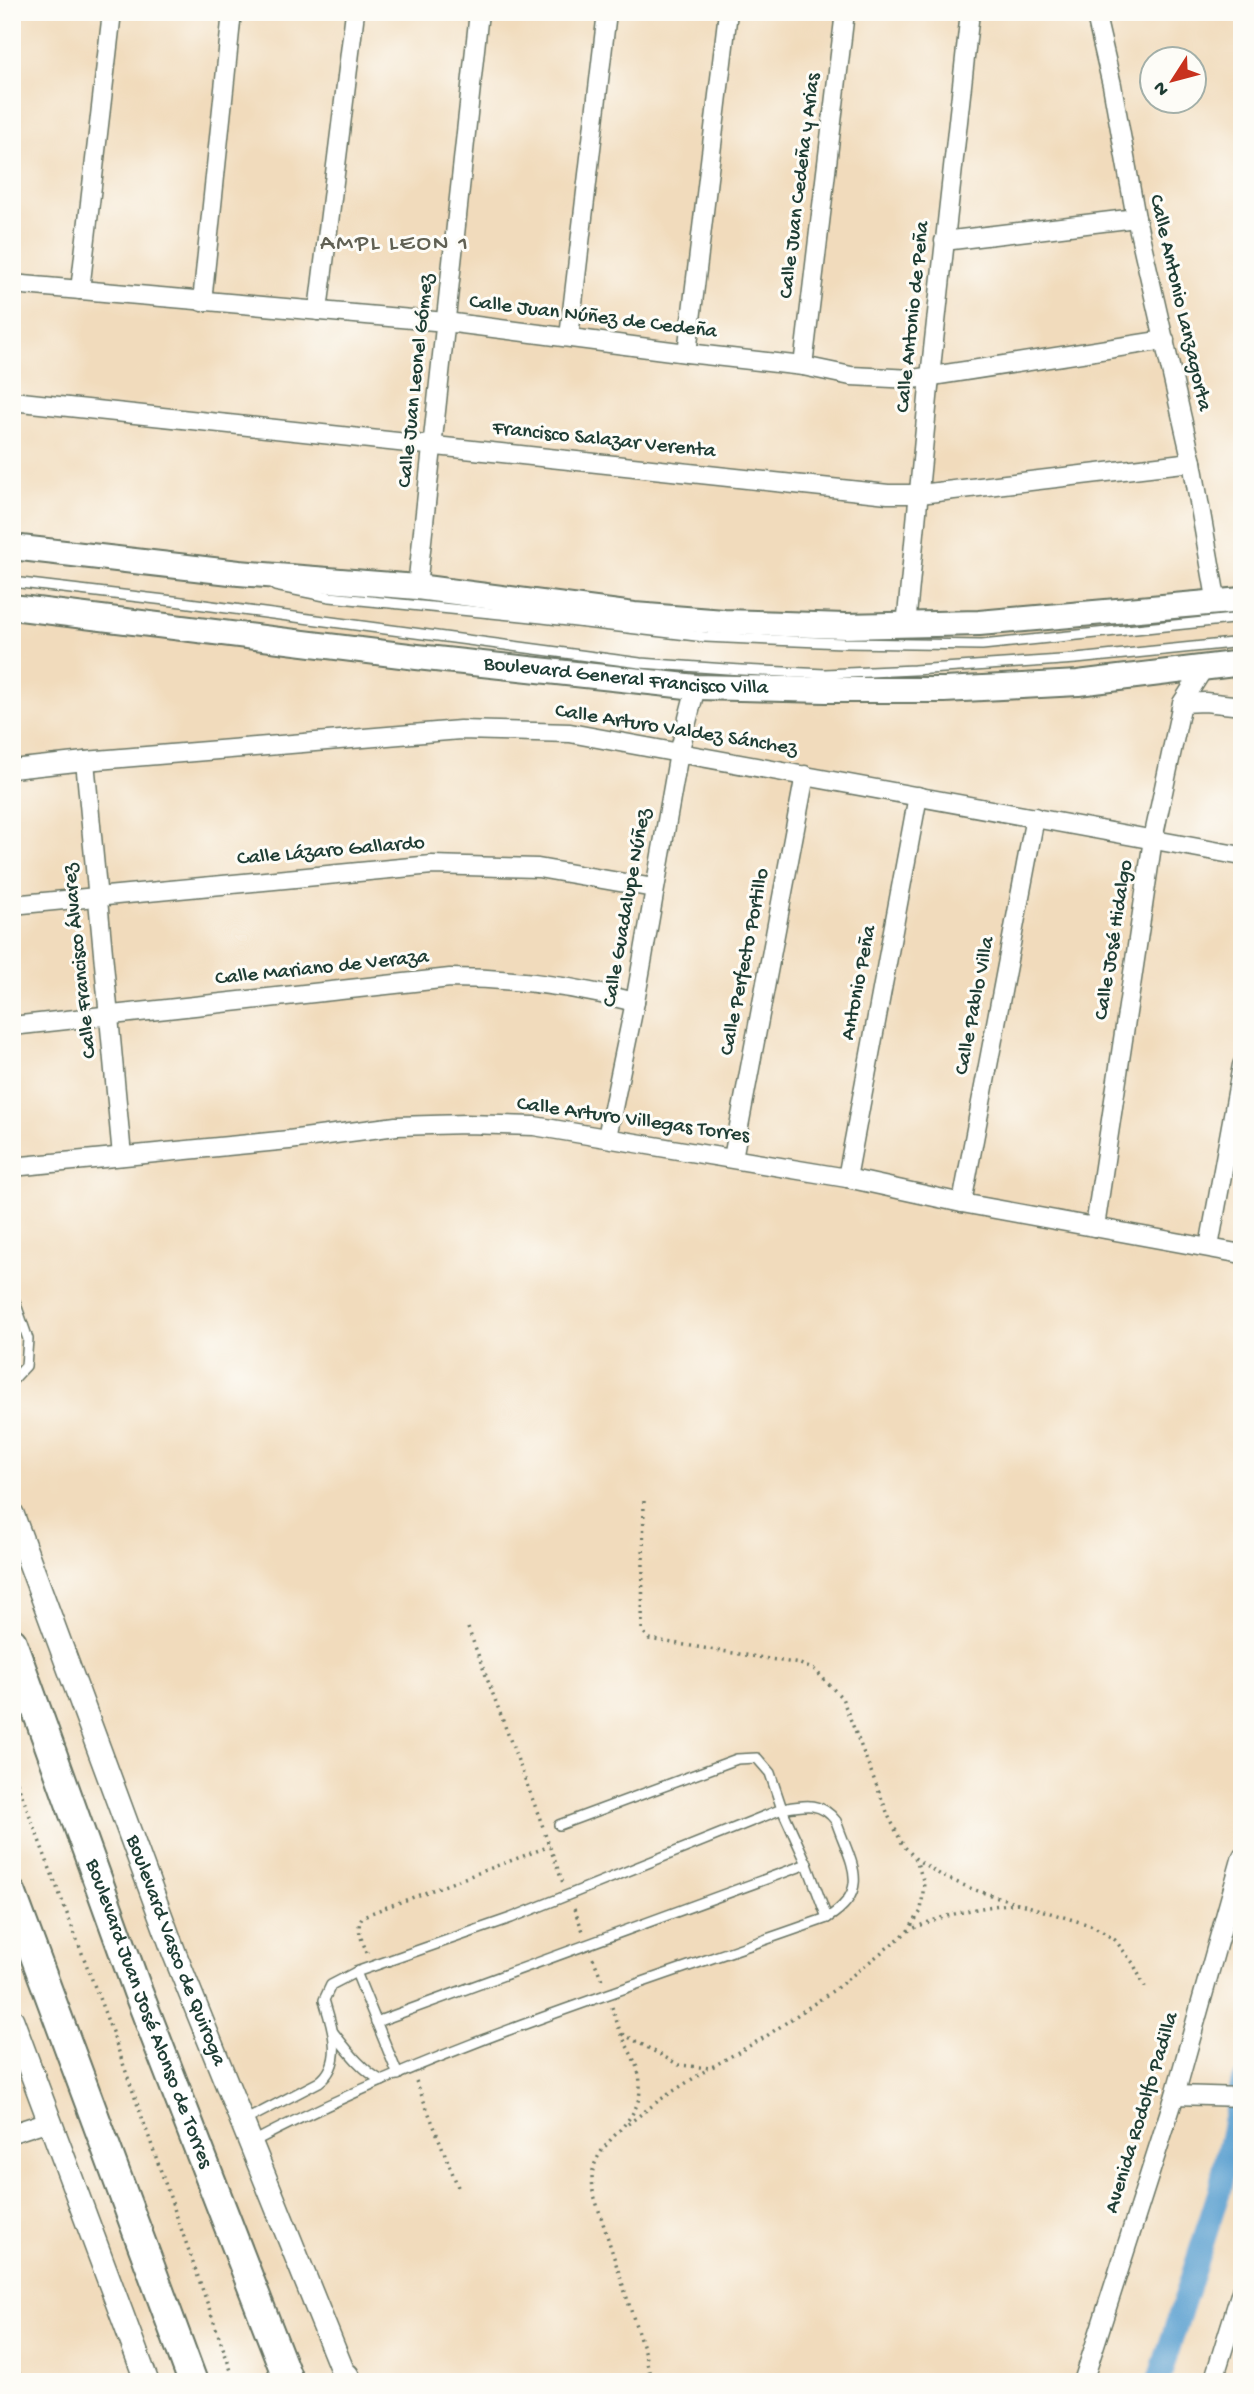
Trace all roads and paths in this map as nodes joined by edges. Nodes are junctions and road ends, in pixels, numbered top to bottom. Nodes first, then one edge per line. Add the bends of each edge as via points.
1 (112, 12) edge
2 (232, 12) edge
3 (355, 12) edge
4 (479, 12) edge
5 (607, 12) edge
6 (728, 12) edge
7 (845, 12) edge
8 (970, 12) edge
9 (1095, 12) edge
10 (1136, 218) junction
11 (944, 241) junction
12 (12, 284) edge
13 (80, 290) junction
14 (202, 302) junction
15 (318, 311) junction
16 (446, 322) junction
17 (569, 337) junction
18 (1164, 340) junction
19 (687, 353) junction
20 (803, 366) junction
21 (930, 377) junction
22 (12, 401) edge
23 (432, 446) junction
24 (1192, 462) junction
25 (920, 494) junction
26 (12, 547) edge
27 (12, 561) edge
28 (160, 564) junction
29 (239, 573) junction
30 (12, 582) edge
31 (416, 587) junction
32 (1242, 600) edge
33 (1217, 604) junction
34 (12, 607) edge
35 (1242, 618) edge
36 (906, 626) junction
37 (1242, 642) edge
38 (1242, 663) edge
39 (1205, 668) junction
40 (696, 687) junction
41 (1182, 703) junction
42 (1242, 706) edge
43 (679, 753) junction
44 (85, 761) junction
45 (12, 769) edge
46 (805, 775) junction
47 (918, 796) junction
48 (1035, 817) junction
49 (1153, 839) junction
50 (1242, 856) edge
51 (654, 888) junction
52 (97, 896) junction
53 (12, 905) edge
54 (635, 1002) junction
55 (109, 1014) junction
56 (12, 1026) edge
57 (1242, 1065) edge
58 (607, 1137) junction
59 (122, 1156) junction
60 (733, 1158) junction
61 (12, 1167) edge
62 (847, 1178) junction
63 (962, 1203) junction
64 (1095, 1227) junction
65 (1209, 1247) junction
66 (1242, 1254) edge
67 (12, 1293) edge
68 (12, 1381) edge
69 (644, 1501) dead end
70 (12, 1514) edge
71 (12, 1642) edge
72 (12, 1769) edge
73 (782, 1809) junction
74 (559, 1825) dead end
75 (550, 1846) dead end
76 (1242, 1856) edge
77 (916, 1859) junction
78 (807, 1864) junction
79 (14, 1901) edge
80 (1020, 1903) junction
81 (827, 1918) junction
82 (907, 1932) junction
83 (372, 1966) junction
84 (356, 1972) junction
85 (1144, 1987) dead end
86 (12, 2020) edge
87 (376, 2022) junction
88 (333, 2032) junction
89 (710, 2068) junction
90 (398, 2075) junction
91 (382, 2081) junction
92 (1175, 2095) junction
93 (1242, 2097) edge
94 (49, 2121) junction
95 (624, 2127) junction
96 (12, 2133) edge
97 (247, 2133) junction
98 (1242, 2288) edge
99 (345, 2380) edge
100 (147, 2382) edge
101 (194, 2382) edge
102 (235, 2382) edge
103 (289, 2382) edge
104 (652, 2382) edge
105 (1083, 2382) edge
106 (1213, 2382) edge

1 - 13 street
2 - 14 street
3 - 15 street
4 - 16 street, Calle Juan Leonel Gómez
5 - 17 street
6 - 19 street
7 - 20 street, Calle Juan Cedeña y Arias
8 - 11 street, Calle Antonio de Peña
9 - 10 street, Calle Antonio Lanzagorta
10 - 11 street
10 - 18 street, Calle Antonio Lanzagorta
11 - 21 street, Calle Antonio de Peña
12 - 13 street, Calle Juan Núñez de Cedeña
13 - 14 street, Calle Juan Núñez de Cedeña
14 - 15 street, Calle Juan Núñez de Cedeña
15 - 16 street, Calle Juan Núñez de Cedeña
16 - 17 street, Calle Juan Núñez de Cedeña
16 - 23 street, Calle Juan Leonel Gómez
17 - 19 street, Calle Juan Núñez de Cedeña
18 - 21 street, Calle Juan Núñez de Cedeña
18 - 24 street, Calle Antonio Lanzagorta
19 - 20 street, Calle Juan Núñez de Cedeña
20 - 21 street, Calle Juan Núñez de Cedeña via 851,376
21 - 25 street, Calle Antonio de Peña
22 - 23 street, Francisco Salazar Verenta
23 - 25 street, Francisco Salazar Verenta
23 - 31 street, Calle Juan Leonel Gómez
24 - 25 street, Francisco Salazar Verenta
24 - 33 street, Calle Antonio Lanzagorta
25 - 36 street, Calle Antonio de Peña
26 - 28 main road
27 - 28 main road via 128,568
28 - 29 main road
29 - 31 main road
29 - 35 lane via 277,587 330,597 705,637 982,645
30 - 37 lane via 640,663 741,670 825,674 914,670 1076,660
31 - 36 main road via 646,616
32 - 33 main road
33 - 36 main road
34 - 40 main road, Boulevard General Francisco Villa
38 - 39 main road, Boulevard General Francisco Villa
39 - 40 main road, Boulevard General Francisco Villa via 1077,683 944,690
39 - 41 street, Calle José Hidalgo
40 - 43 street, Calle Guadalupe Núñez
41 - 42 street
41 - 49 street, Calle José Hidalgo
43 - 44 street, Calle Arturo Valdez Sánchez via 570,733 460,730
43 - 46 street, Calle Arturo Valdez Sánchez
43 - 51 street, Calle Guadalupe Núñez
44 - 45 street, Calle Arturo Valdez Sánchez
44 - 52 street, Calle Francisco Álvarez
46 - 47 street, Calle Arturo Valdez Sánchez
46 - 60 street, Calle Perfecto Portillo
47 - 48 street, Calle Arturo Valdez Sánchez
47 - 62 street, Antonio Peña
48 - 49 street, Calle Arturo Valdez Sánchez
48 - 63 street, Calle Pablo Villa
49 - 50 street, Calle Arturo Valdez Sánchez
49 - 64 street, Calle José Hidalgo
51 - 52 street, Calle Lázaro Gallardo via 538,868 432,865
51 - 54 street, Calle Guadalupe Núñez
52 - 53 street, Calle Lázaro Gallardo
52 - 55 street, Calle Francisco Álvarez
54 - 55 street, Calle Mariano de Veraza via 529,981 450,978
54 - 58 street, Calle Guadalupe Núñez
55 - 56 street, Calle Mariano de Veraza
55 - 59 street, Calle Francisco Álvarez
57 - 65 street
58 - 59 street, Calle Arturo Villegas Torres via 534,1126 396,1126
58 - 60 street, Calle Arturo Villegas Torres
59 - 61 street, Calle Arturo Villegas Torres
60 - 62 street, Calle Arturo Villegas Torres
62 - 63 street, Calle Arturo Villegas Torres
63 - 64 street, Calle Arturo Villegas Torres
64 - 65 street, Calle Arturo Villegas Torres
65 - 66 street, Calle Arturo Villegas Torres
67 - 68 lane via 28,1339 26,1366
69 - 77 path via 644,1635 815,1670 842,1698 889,1817
70 - 97 street, Boulevard Vasco de Quiroga via 175,1955
71 - 103 main road, Boulevard Juan José Alonso de Torres via 138,1992
72 - 102 path via 112,2032
73 - 74 lane via 770,1773 757,1758 737,1759
73 - 78 lane
73 - 81 lane via 818,1806 836,1821 855,1889 841,1909
73 - 83 lane via 511,1918
75 - 83 path via 363,1916 359,1931
76 - 92 street, Avenida Rodolfo Padilla
77 - 80 path via 944,1877
77 - 82 path via 924,1883 922,1902
78 - 81 lane
78 - 87 lane
79 - 101 main road
80 - 82 path via 952,1914
80 - 85 path via 1093,1926 1115,1940
81 - 90 lane
82 - 89 path via 765,2037
83 - 84 lane
84 - 87 lane
84 - 88 lane via 331,1985 325,1995
86 - 94 street
87 - 90 lane
88 - 91 lane via 362,2066
88 - 97 lane via 333,2066 325,2077
89 - 95 path
89 - 95 path via 679,2065 621,2033 636,2060 640,2088 636,2109
90 - 91 lane
91 - 97 lane via 296,2119
92 - 93 street
92 - 105 street, Avenida Rodolfo Padilla
94 - 96 street
94 - 100 street
95 - 104 path via 593,2170 593,2192
97 - 99 street, Boulevard Vasco de Quiroga
98 - 106 street

